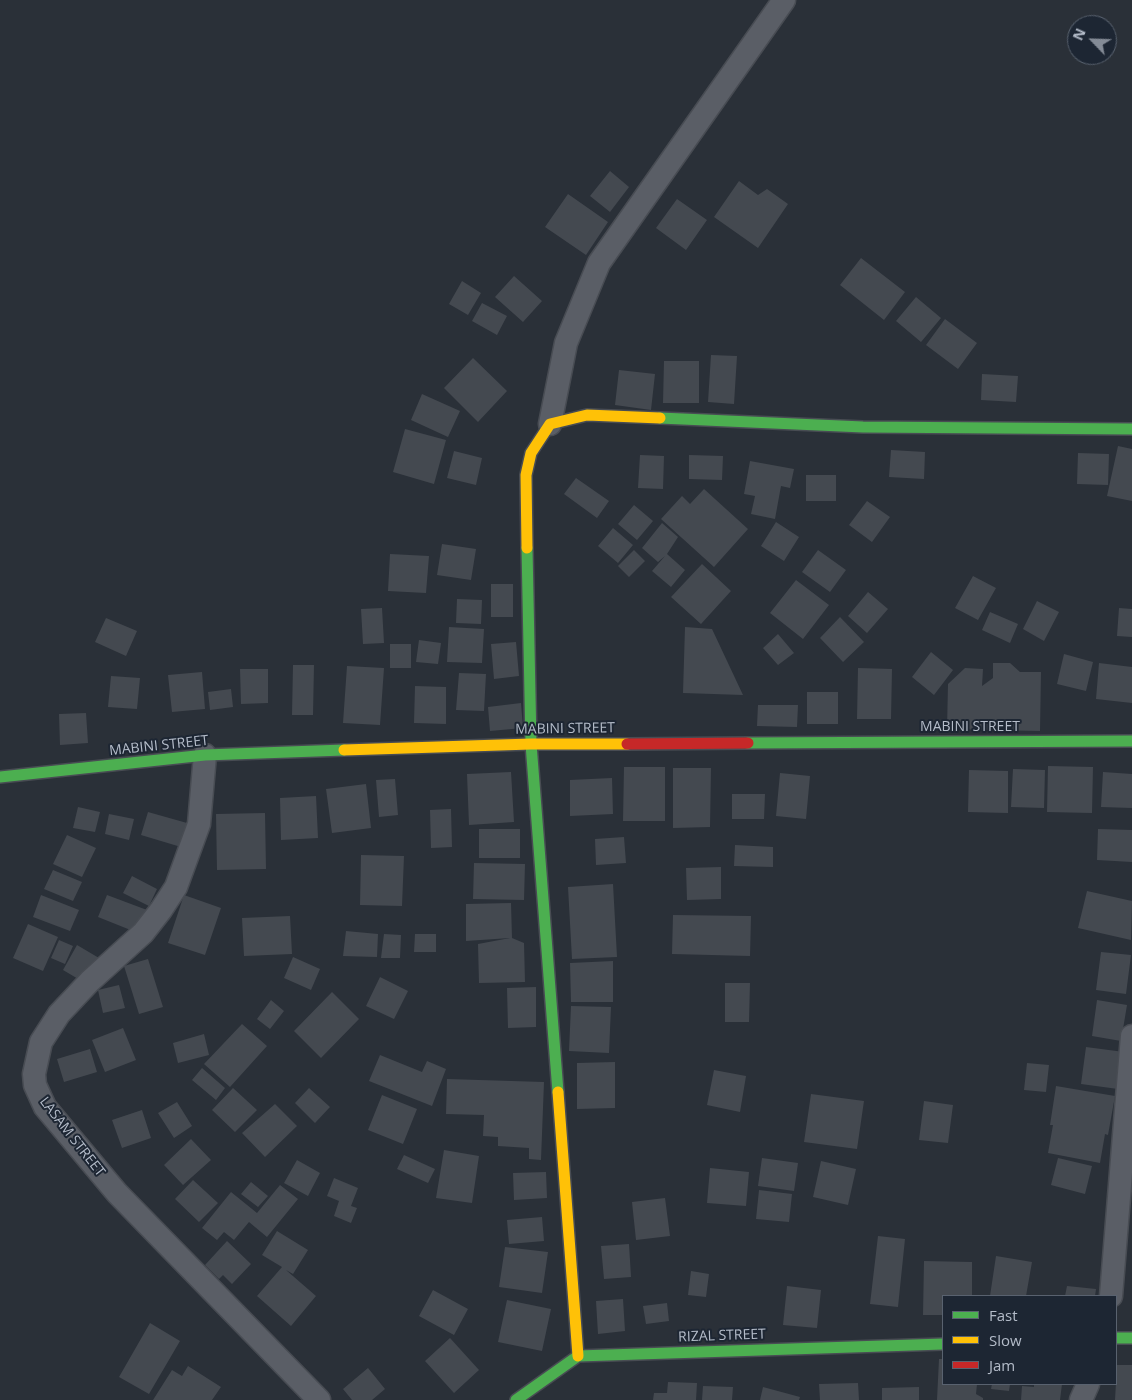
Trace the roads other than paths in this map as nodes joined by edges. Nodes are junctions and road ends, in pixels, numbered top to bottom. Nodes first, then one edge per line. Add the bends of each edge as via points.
1 (784, 0) edge
2 (550, 424) junction
3 (1132, 429) edge
4 (1132, 741) edge
5 (531, 744) junction
6 (205, 755) junction
7 (0, 777) edge
8 (1132, 1036) edge
9 (1111, 1295) edge
10 (1117, 1338) edge
11 (1132, 1338) edge
12 (942, 1344) edge
13 (578, 1356) junction
14 (1088, 1385) edge
15 (319, 1400) edge
16 (516, 1400) edge
17 (1081, 1400) edge

1 - 2 street via 599,263 566,343
2 - 3 street via 587,414 863,427
2 - 5 street via 531,453 526,475
4 - 5 street, MABINI STREET
5 - 6 street, MABINI STREET
5 - 13 street
6 - 7 street, MABINI STREET
6 - 15 street, LASAM STREET via 199,824 176,886 143,933 59,1014 41,1042 34,1074 35,1085 45,1107 117,1193
8 - 9 street
10 - 11 street
12 - 13 street, RIZAL STREET
13 - 16 street
14 - 17 street

